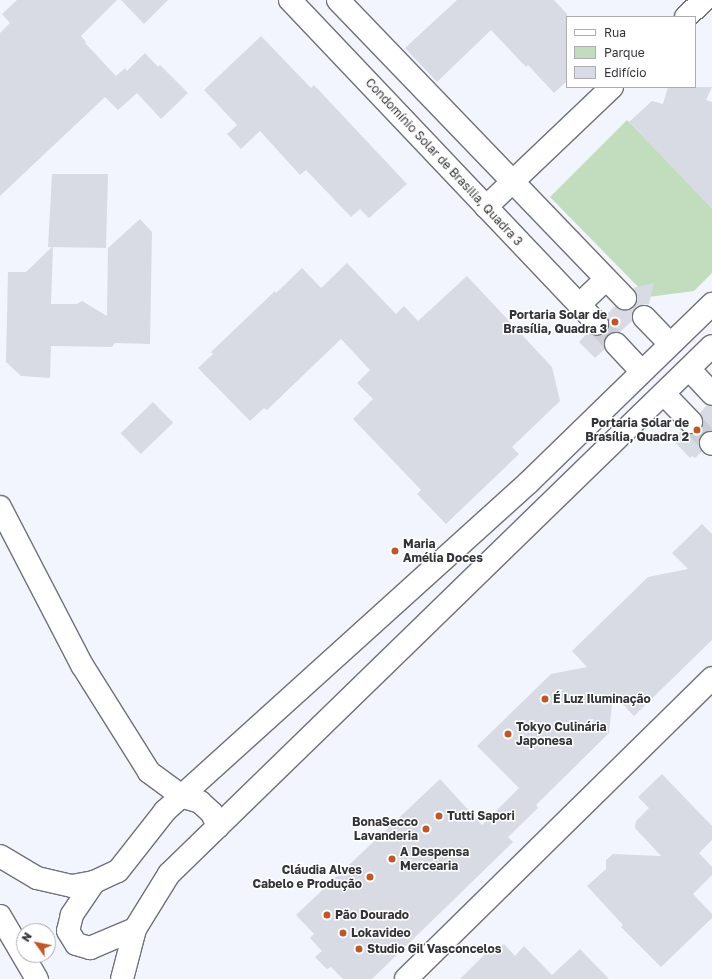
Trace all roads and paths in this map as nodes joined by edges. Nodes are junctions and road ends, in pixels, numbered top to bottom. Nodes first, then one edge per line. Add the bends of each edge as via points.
1 (290, 0) edge
2 (338, 0) edge
3 (704, 0) edge
4 (687, 16) edge
5 (611, 88) edge
6 (512, 182) junction
7 (486, 207) junction
8 (606, 279) junction
9 (625, 298) dead end
10 (712, 304) edge
11 (579, 305) junction
12 (644, 317) dead end
13 (597, 324) tunnel mouth
14 (616, 344) tunnel mouth
15 (670, 344) junction
16 (712, 346) edge
17 (689, 369) junction
18 (642, 372) junction
19 (664, 394) junction
20 (712, 394) edge
21 (691, 422) tunnel mouth
22 (0, 507) edge
23 (712, 678) edge
24 (183, 797) junction
25 (218, 827) junction
26 (0, 856) edge
27 (94, 882) junction
28 (0, 916) edge
29 (136, 929) junction
30 (37, 979) edge
31 (122, 979) edge
32 (406, 979) edge

1 - 7 main road, Condomínio Solar de Brasilia, Quadra 3
2 - 6 main road
3 - 4 main road
5 - 6 main road
6 - 7 main road
6 - 8 main road
7 - 11 main road, Condomínio Solar de Brasilia, Quadra 3
8 - 9 main road
8 - 11 main road
10 - 15 main road
11 - 13 main road, Condomínio Solar de Brasilia, Quadra 3
12 - 15 main road
14 - 18 main road
15 - 18 main road
16 - 17 main road
17 - 19 main road
17 - 20 main road
18 - 24 main road via 522,488
19 - 21 main road
19 - 25 main road
22 - 24 main road via 82,664 148,772
23 - 32 main road
24 - 25 main road via 200,802 212,812
24 - 27 main road via 165,811 118,871
25 - 29 main road via 169,874
26 - 27 main road via 37,878 72,886
27 - 29 main road via 72,915 68,931 76,944 90,948
28 - 30 main road
29 - 31 main road

